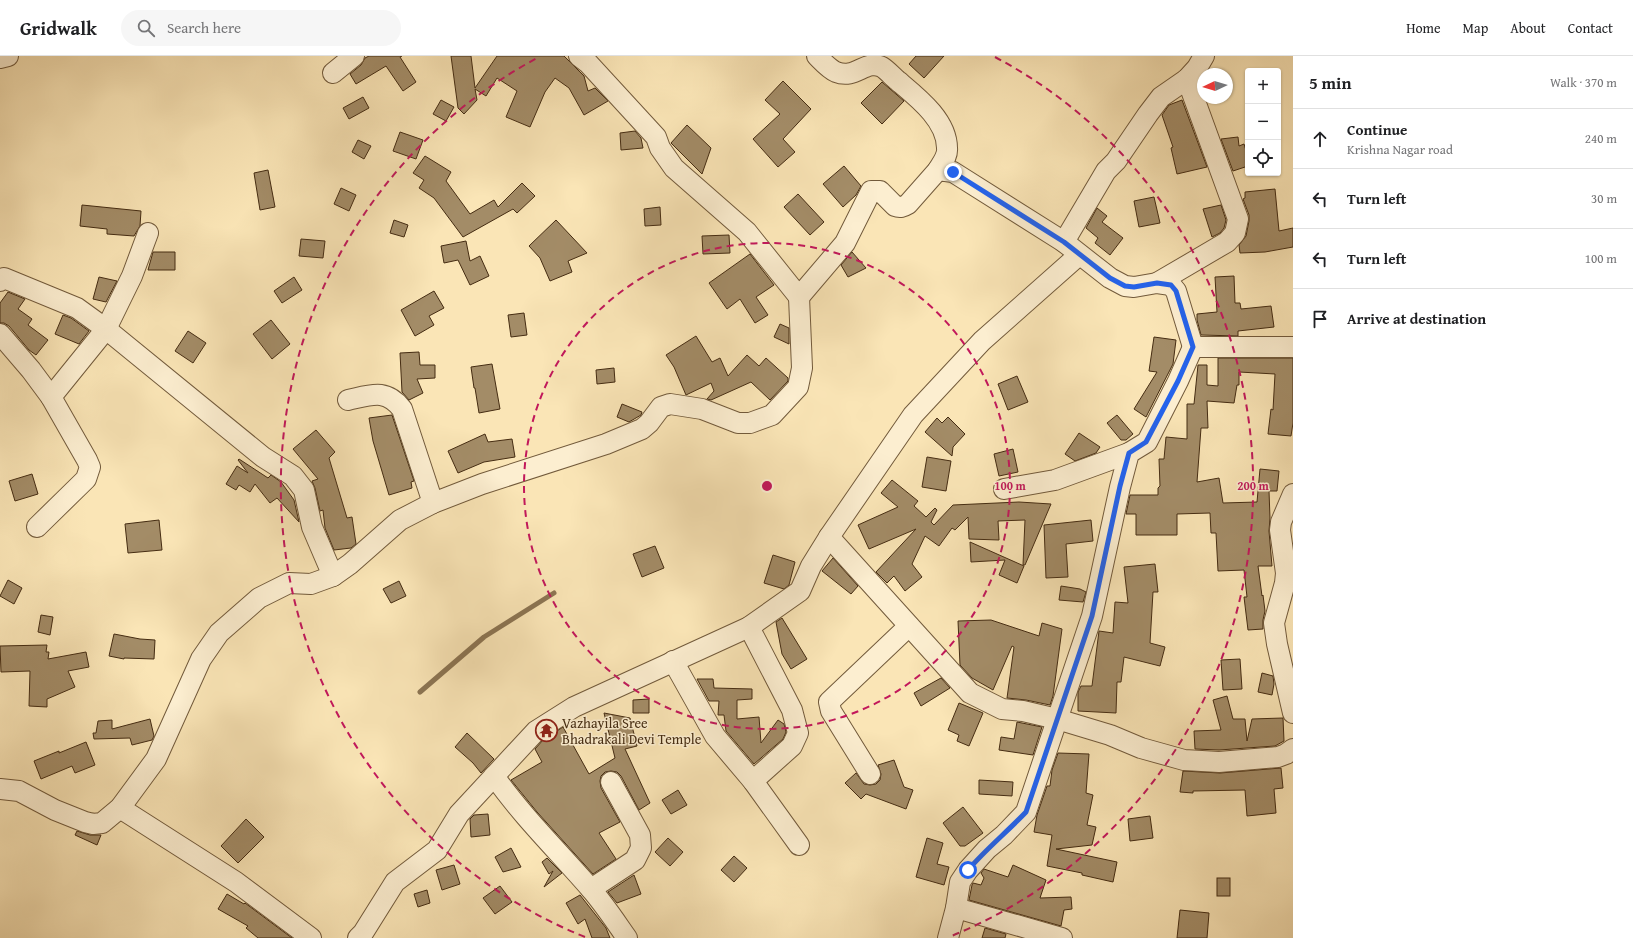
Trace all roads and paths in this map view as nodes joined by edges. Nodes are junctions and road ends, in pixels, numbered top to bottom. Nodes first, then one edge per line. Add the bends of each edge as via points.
1 (8, 56) edge
2 (354, 56) edge
3 (579, 56) edge
4 (817, 56) edge
5 (1204, 56) edge
6 (0, 58) edge
7 (333, 73) dead end
8 (1187, 79) junction
9 (938, 170) junction
10 (148, 233) dead end
11 (1064, 242) junction
12 (1079, 255) junction
13 (0, 281) edge
14 (1157, 283) junction
15 (799, 297) junction
16 (106, 329) junction
17 (0, 334) edge
18 (1193, 347) junction
19 (1293, 347) edge
20 (51, 397) junction
21 (348, 400) dead end
22 (1129, 453) junction
23 (1004, 489) dead end
24 (1293, 494) edge
25 (433, 503) junction
26 (37, 527) dead end
27 (829, 538) junction
28 (333, 576) junction
29 (909, 626) junction
30 (749, 627) junction
31 (673, 661) junction
32 (1293, 713) edge
33 (1056, 719) junction
34 (1293, 749) edge
35 (870, 774) dead end
36 (494, 776) junction
37 (753, 781) junction
38 (611, 782) dead end
39 (0, 789) edge
40 (120, 808) junction
41 (799, 845) dead end
42 (591, 889) junction
43 (956, 908) junction
44 (310, 938) edge
45 (358, 938) edge
46 (627, 938) edge
47 (948, 938) edge
48 (1062, 938) edge

1 - 6 street
2 - 7 street
3 - 15 street via 656,137 660,148 674,168 746,232
4 - 9 street via 835,71 850,74 868,65 881,67 920,100 936,117 945,136 947,155
5 - 8 street
8 - 11 street via 1161,97 1148,114 1116,161 1106,171
8 - 14 street via 1238,219 1235,233 1227,242
9 - 11 street via 953,172
9 - 15 street via 908,204 901,208 895,206 880,191 871,192 845,243
10 - 16 street via 132,276
11 - 12 street
12 - 14 street via 1125,286
12 - 27 street via 982,341 913,415
13 - 16 street via 4,278 69,304
14 - 18 street via 1171,285 1176,291
15 - 25 street via 802,368 798,387 772,415 750,423 738,423 702,409 670,404 662,407 642,429 606,444 516,472
16 - 20 street
16 - 28 street via 263,457 293,476 304,490 312,527
17 - 20 street
18 - 19 street
18 - 22 street via 1146,442
20 - 26 street via 90,467 86,480
21 - 25 street via 373,394 387,395 402,409
22 - 23 street via 1055,480
22 - 33 street via 1092,616
24 - 32 street via 1280,530 1286,578 1274,623
25 - 28 street via 400,520
27 - 29 street
27 - 30 street via 811,566 800,591
28 - 40 street via 311,584 289,583 275,589 259,598 219,633 201,659 156,759
29 - 33 street via 970,693 1002,709
29 - 35 street via 829,702 831,711
30 - 31 street
30 - 37 street via 792,710 798,733 792,746
31 - 36 street via 574,707 536,731
31 - 37 street via 715,736
33 - 34 street via 1184,760 1219,762 1278,757
33 - 43 street via 1026,812 968,870 960,882
36 - 42 street via 552,847
36 - 45 street via 459,814 437,850 395,882
37 - 41 street
38 - 42 street via 640,835 641,848 635,860
39 - 40 street via 19,791 55,810 93,824 102,823
40 - 44 street via 236,882
42 - 46 street
43 - 47 street
43 - 48 street

